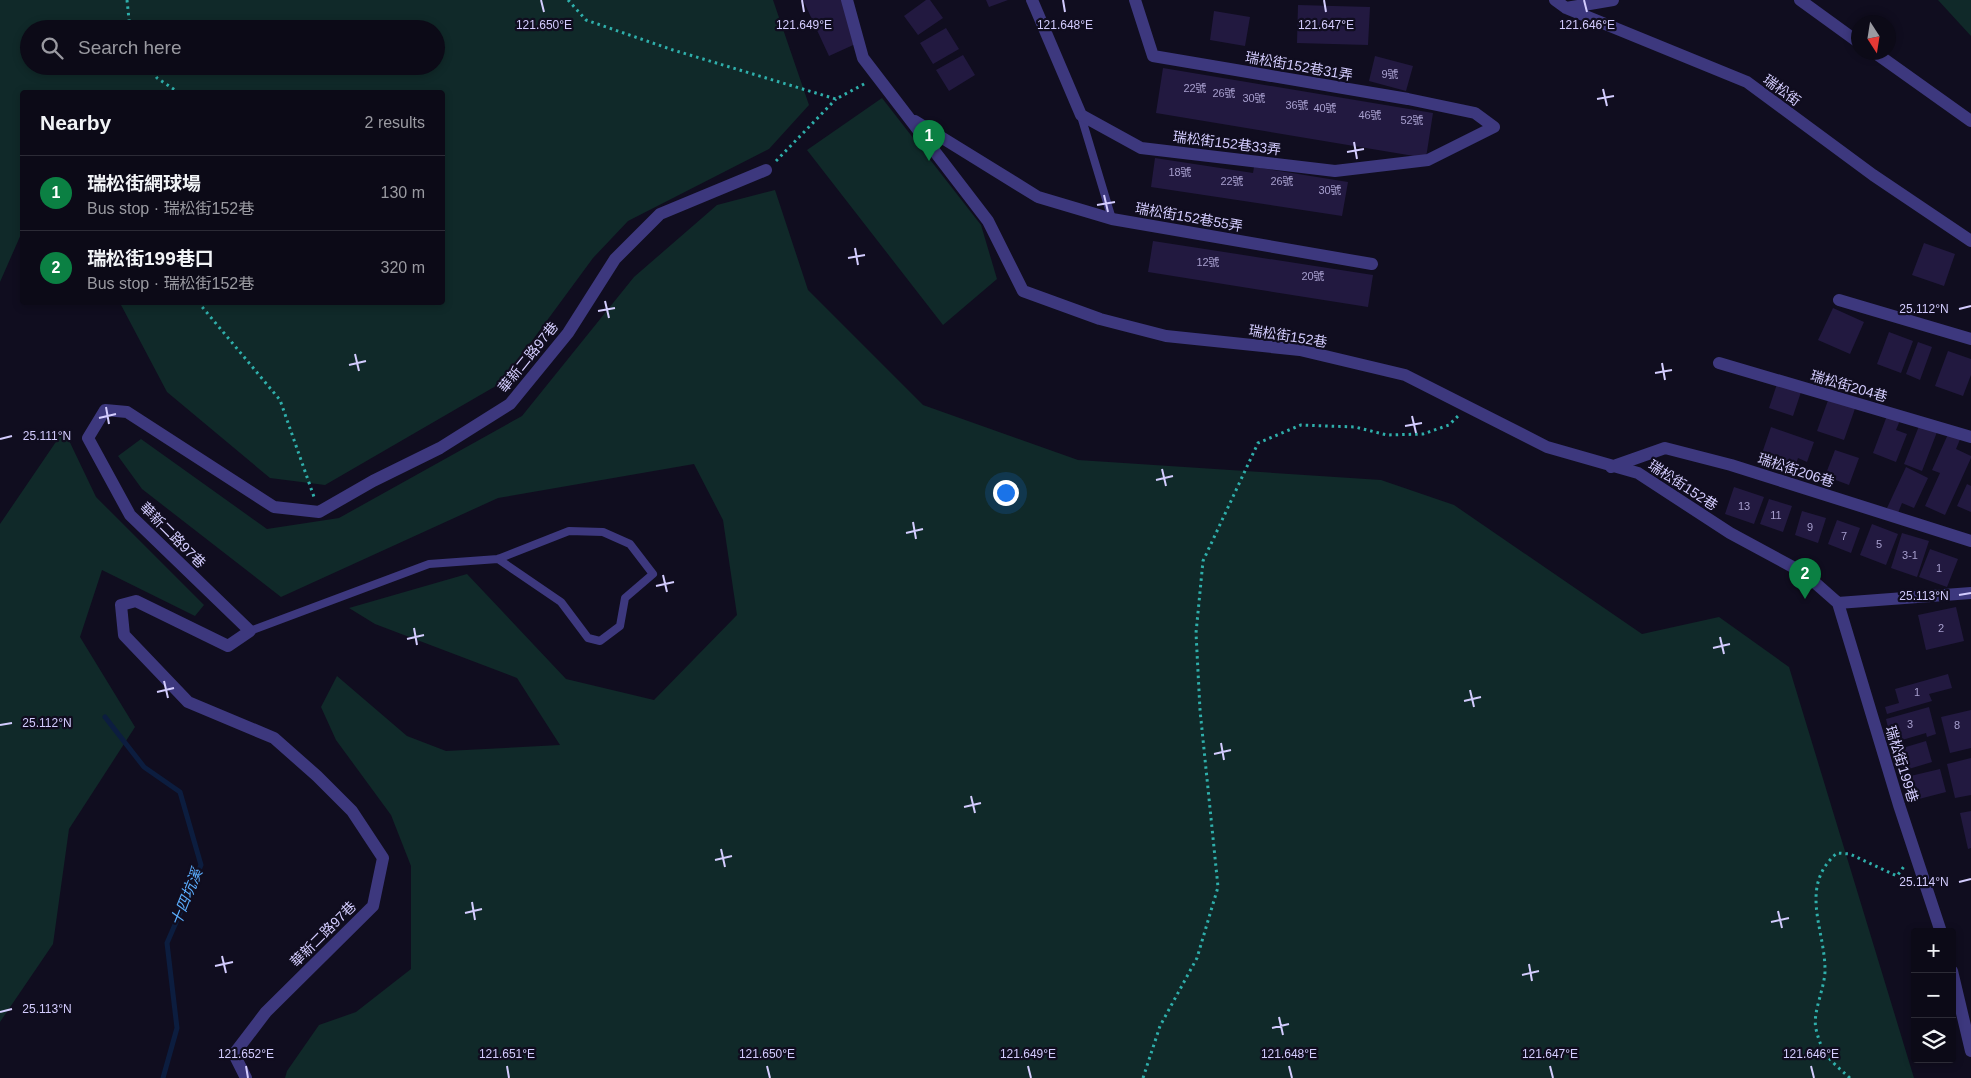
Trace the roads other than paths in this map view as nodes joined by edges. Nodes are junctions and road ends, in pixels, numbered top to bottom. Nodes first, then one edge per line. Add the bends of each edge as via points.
1 (847, 0) edge
2 (1032, 0) edge
3 (1135, 0) edge
4 (1555, 0) edge
5 (1613, 0) edge
6 (1800, 0) edge
7 (1566, 8) junction
8 (1851, 37) edge
9 (1885, 60) edge
10 (906, 115) junction
11 (1081, 115) junction
12 (1971, 121) edge
13 (1494, 127) joint
14 (766, 170) road end
15 (1112, 220) junction
16 (1971, 241) edge
17 (1372, 264) dead end
18 (1839, 300) dead end
19 (1971, 339) edge
20 (1719, 363) dead end
21 (1971, 437) edge
22 (1611, 467) junction
23 (1971, 542) edge
24 (498, 559) junction
25 (1971, 593) edge
26 (1838, 603) junction
27 (250, 631) junction
28 (1939, 928) edge
29 (1952, 973) edge
30 (1971, 1051) edge
31 (246, 1078) edge

1 - 10 street, 瑞松街152巷 via 863,58
2 - 11 street
3 - 13 street, 瑞松街152巷31弄 via 1153,56 1408,99 1475,113
4 - 7 street, 瑞松街
5 - 7 street
6 - 8 street
7 - 16 street, 瑞松街 via 1747,82 1873,175
9 - 12 street
10 - 15 street, 瑞松街152巷55弄 via 1038,197
10 - 22 street, 瑞松街152巷 via 988,221 1023,291 1100,319 1166,336 1300,350 1405,375 1547,447
11 - 13 street, 瑞松街152巷33弄 via 1141,148 1335,171 1428,160
11 - 15 lane
14 - 27 street, 華新二路97巷 via 660,214 615,259 568,333 510,404 440,448 319,512 274,507 127,412 105,410 88,438 130,515
15 - 17 street, 瑞松街152巷55弄
18 - 19 street
20 - 21 street, 瑞松街204巷
22 - 23 street, 瑞松街206巷 via 1665,448 1731,465
22 - 26 street, 瑞松街152巷 via 1638,473 1730,533 1804,573
24 - 24 lane via 569,531 603,532 630,544 653,574 625,598 620,626 600,641 588,638 561,602
24 - 27 lane via 429,564
25 - 26 street
26 - 28 street, 瑞松街199巷
27 - 31 street, 華新二路97巷 via 228,646 136,601 121,605 124,635 188,702 274,738 352,811 383,858 373,906 266,1012 234,1054
29 - 30 street

